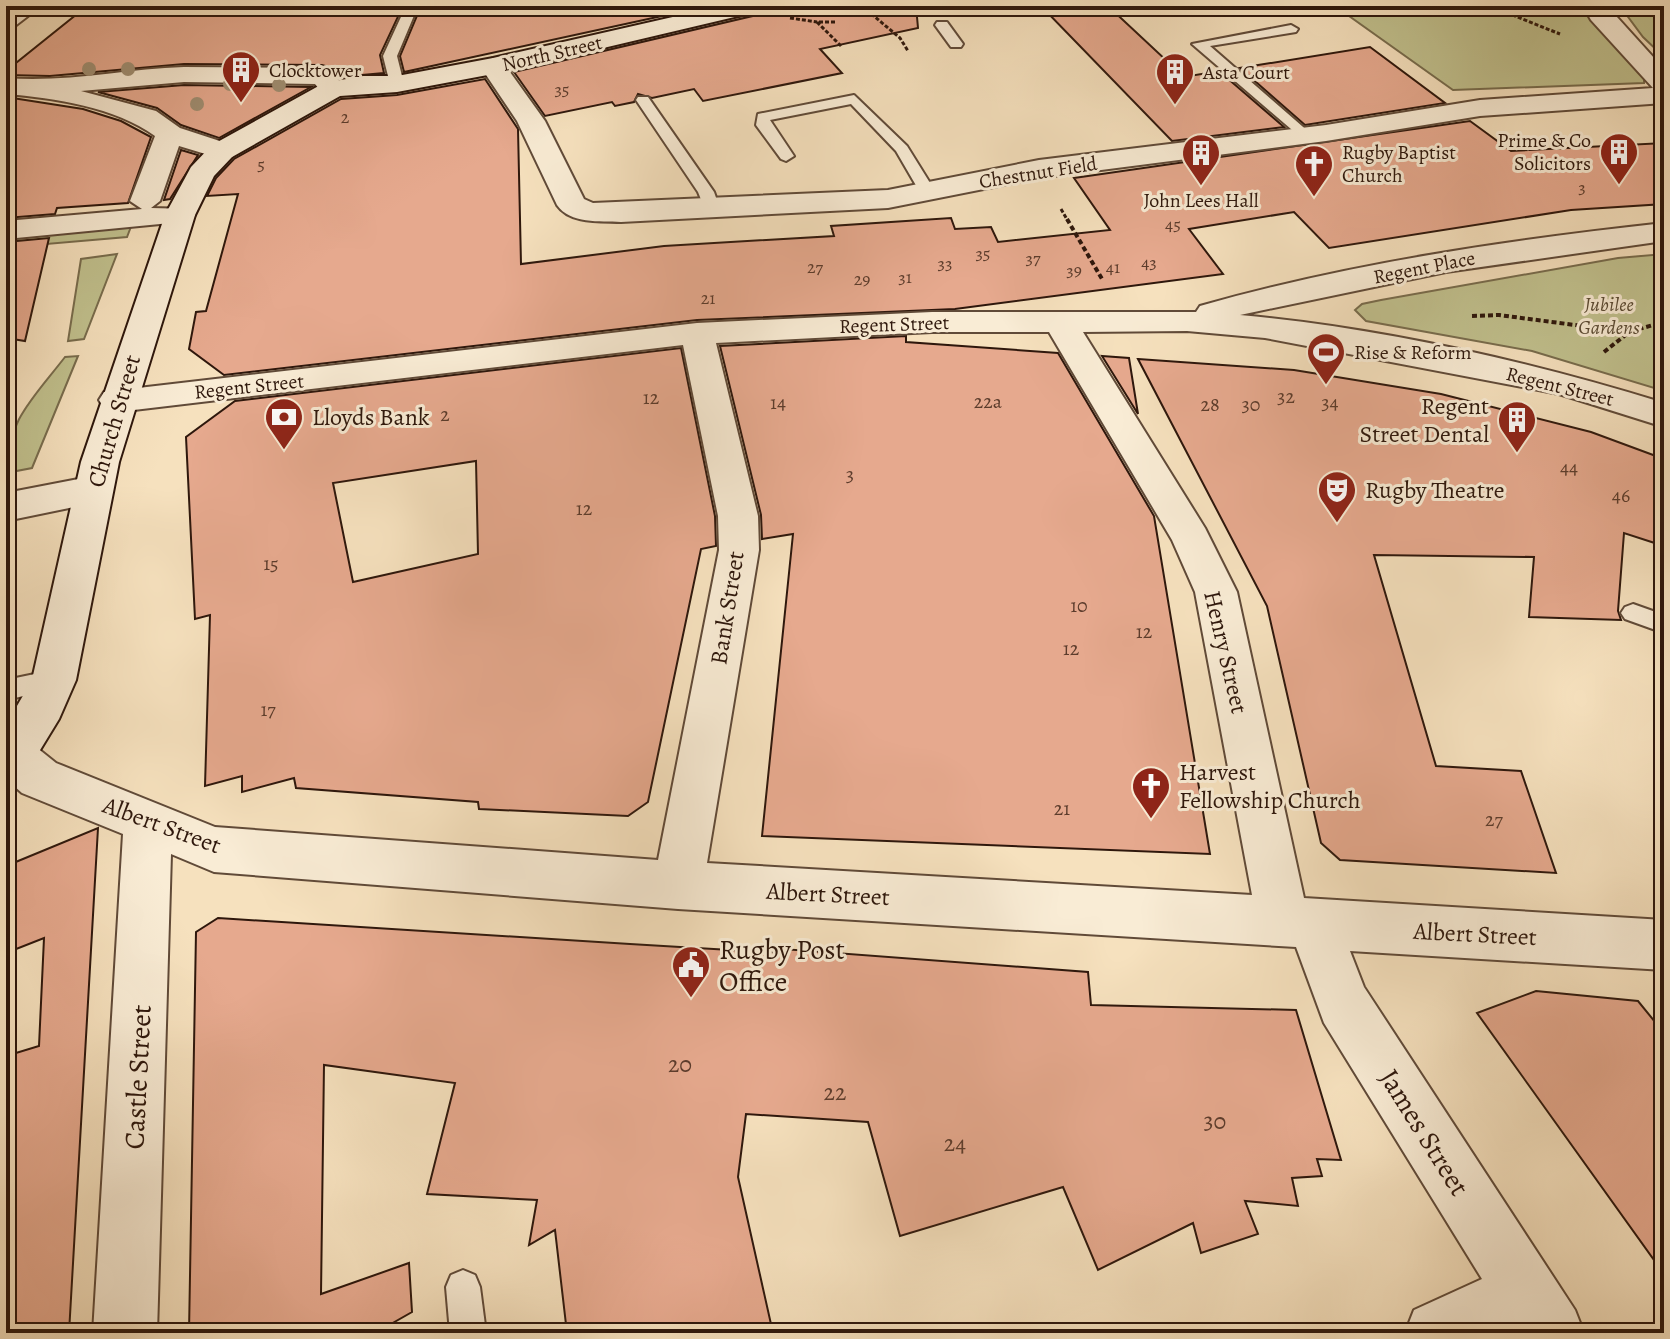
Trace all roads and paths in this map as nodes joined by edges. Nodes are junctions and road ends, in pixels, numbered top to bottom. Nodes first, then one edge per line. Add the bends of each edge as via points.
1 (29, 6) edge
2 (412, 6) edge
3 (862, 6) edge
4 (993, 6) edge
5 (999, 6) edge
6 (1010, 6) edge
7 (1026, 6) edge
8 (1595, 6) edge
9 (741, 7) edge
10 (783, 13) dead end
11 (6, 21) edge
12 (817, 22) junction
13 (835, 22) dead end
14 (942, 25) dead end
15 (1291, 29) dead end
16 (956, 44) dead end
17 (842, 47) dead end
18 (908, 51) dead end
19 (493, 66) junction
20 (205, 76) junction
21 (397, 84) junction
22 (1664, 84) edge
23 (6, 86) edge
24 (46, 89) junction
25 (333, 89) junction
26 (1664, 95) edge
27 (643, 100) dead end
28 (282, 115) junction
29 (146, 117) junction
30 (170, 134) junction
31 (1305, 136) junction
32 (222, 151) junction
33 (786, 156) dead end
34 (1039, 169) junction
35 (927, 191) junction
36 (162, 208) junction
37 (712, 209) junction
38 (6, 230) edge
39 (1664, 232) edge
40 (1121, 321) junction
41 (1187, 321) junction
42 (1664, 322) edge
43 (1061, 323) junction
44 (697, 333) junction
45 (1403, 351) junction
46 (117, 400) junction
47 (1664, 415) edge
48 (94, 490) junction
49 (6, 507) edge
50 (1633, 613) dead end
51 (1664, 624) edge
52 (54, 680) junction
53 (6, 690) edge
54 (10, 760) edge
55 (148, 820) junction
56 (678, 885) junction
57 (1299, 923) junction
58 (1664, 945) edge
59 (463, 1287) dead end
60 (1539, 1312) edge
61 (125, 1333) edge
62 (468, 1333) edge
63 (1437, 1333) edge

1 - 11 street
2 - 21 lane via 390,56
3 - 18 path
4 - 7 path via 1007,13
5 - 6 path
8 - 22 street
9 - 19 street, North Street
10 - 12 path via 792,20
12 - 13 path
12 - 17 path
14 - 16 lane
15 - 31 lane via 1199,44
19 - 21 street, North Street
19 - 37 street, Chestnut Field via 531,121 572,205 588,212 621,213
20 - 24 street via 118,77
20 - 25 street via 322,76
20 - 29 street
21 - 25 street, Church Street
21 - 28 street, Church Street via 370,96
23 - 24 street
24 - 29 street
25 - 28 street, Church Street
26 - 31 street, Chestnut Field via 1480,108
27 - 37 lane via 706,192
28 - 32 street, Church Street
29 - 30 street
30 - 32 street
30 - 36 street
31 - 34 street, Chestnut Field
32 - 36 street, Church Street
33 - 35 lane via 763,125 763,117 854,99 902,149
34 - 35 street, Chestnut Field
34 - 40 path
35 - 37 street, Chestnut Field via 888,199
36 - 38 street
36 - 46 street, Church Street
39 - 41 street, Regent Place via 1562,242 1442,263 1258,299
40 - 41 street, Regent Street
40 - 43 street, Regent Street
41 - 45 street, Regent Street
42 - 45 path via 1628,332 1499,315 1438,318 1408,332
43 - 44 street, Regent Street via 932,322
43 - 57 street, Henry Street via 1191,538 1216,592
44 - 46 street, Regent Street
44 - 56 street, Bank Street via 738,516 739,550
45 - 47 street, Regent Street via 1565,384
46 - 48 street, Church Street
48 - 49 street
48 - 52 street, Church Street
50 - 51 lane
52 - 53 lane
52 - 54 street, Church Street
54 - 55 street, Albert Street via 39,778
55 - 56 street, Albert Street via 214,849
55 - 61 street, Castle Street
56 - 57 street, Albert Street
57 - 58 street, Albert Street
57 - 60 street, James Street via 1343,1004
59 - 62 lane
60 - 63 street

